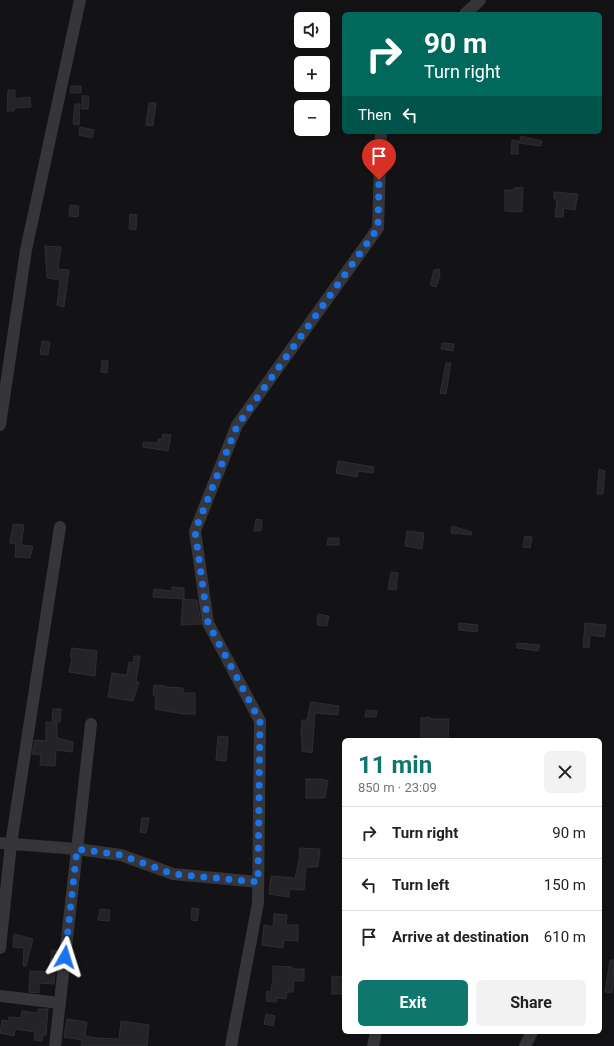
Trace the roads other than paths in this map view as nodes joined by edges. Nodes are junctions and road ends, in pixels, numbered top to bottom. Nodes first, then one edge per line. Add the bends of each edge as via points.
1 (80, 0) edge
2 (480, 0) edge
3 (467, 12) edge
4 (381, 134) edge
5 (0, 425) edge
6 (60, 527) dead end
7 (91, 724) dead end
8 (5, 844) edge
9 (77, 849) junction
10 (258, 882) junction
11 (0, 948) edge
12 (0, 996) edge
13 (60, 1003) junction
14 (376, 1034) edge
15 (531, 1034) edge
16 (55, 1046) edge
17 (231, 1046) edge
18 (373, 1046) edge
19 (525, 1046) edge

1 - 5 street via 26,250
2 - 3 street
4 - 10 street via 378,228 237,426 195,531 208,623 260,721
6 - 8 street
7 - 9 street
8 - 9 street
8 - 11 street
9 - 10 street via 121,855 173,874
9 - 13 street
10 - 17 street via 258,903
12 - 13 street
13 - 16 street
14 - 18 street
15 - 19 street

